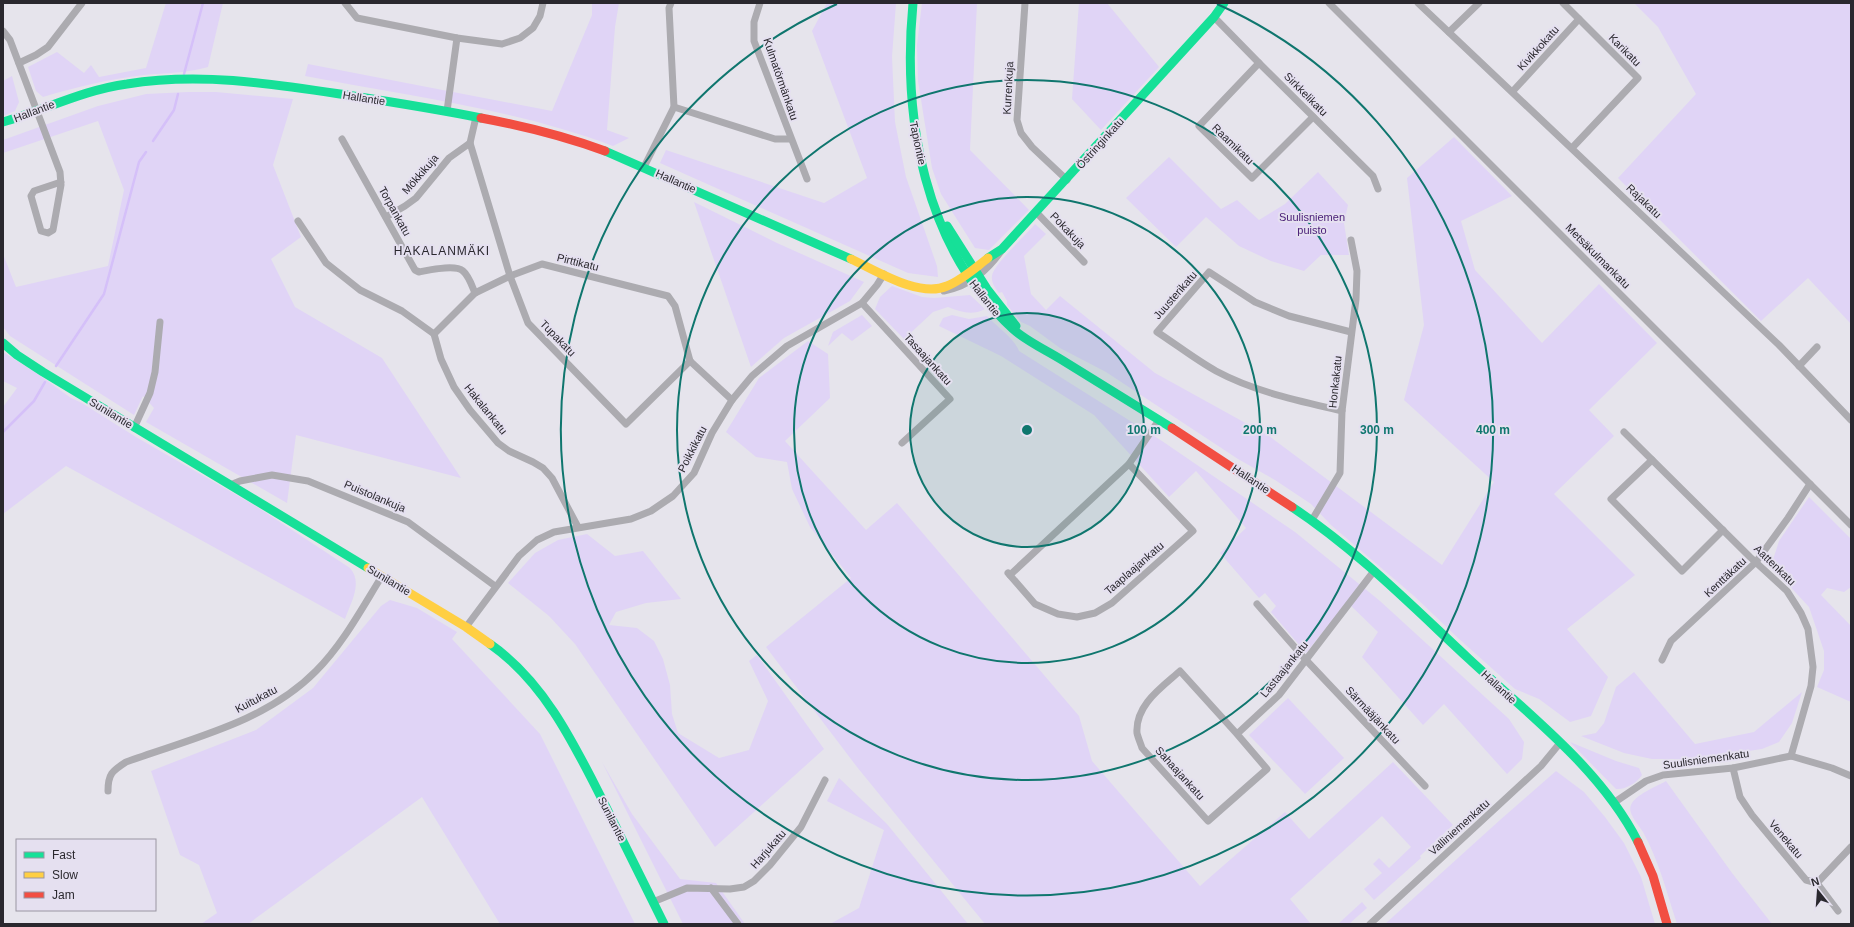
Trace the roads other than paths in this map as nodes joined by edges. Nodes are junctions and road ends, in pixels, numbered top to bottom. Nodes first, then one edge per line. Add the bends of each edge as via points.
1 (82, 3) edge
2 (345, 3) edge
3 (543, 3) edge
4 (670, 3) edge
5 (760, 3) edge
6 (913, 3) edge
7 (1025, 3) edge
8 (1224, 3) edge
9 (1329, 3) edge
10 (1418, 3) edge
11 (1479, 3) edge
12 (1563, 3) edge
13 (1214, 17) junction
14 (1579, 19) junction
15 (3, 32) edge
16 (1449, 32) junction
17 (457, 38) junction
18 (19, 63) junction
19 (1259, 64) junction
20 (1513, 92) junction
21 (674, 107) junction
22 (36, 110) junction
23 (447, 112) junction
24 (476, 117) junction
25 (1313, 117) junction
26 (3, 122) edge
27 (342, 139) dead end
28 (790, 139) junction
29 (470, 143) junction
30 (1572, 148) junction
31 (644, 167) junction
32 (807, 179) dead end
33 (1066, 180) junction
34 (61, 182) junction
35 (1378, 189) dead end
36 (1036, 212) junction
37 (386, 217) junction
38 (298, 221) dead end
39 (1352, 240) dead end
40 (1084, 262) dead end
41 (884, 274) junction
42 (972, 275) junction
43 (510, 276) junction
44 (475, 293) junction
45 (862, 303) junction
46 (160, 322) dead end
47 (1351, 332) junction
48 (434, 334) junction
49 (3, 343) edge
50 (1816, 347) dead end
51 (690, 361) junction
52 (1799, 366) junction
53 (732, 400) junction
54 (1342, 411) junction
55 (1159, 420) junction
56 (1851, 420) edge
57 (134, 428) junction
58 (1624, 432) dead end
59 (902, 443) dead end
60 (1652, 460) junction
61 (1129, 464) junction
62 (1810, 484) junction
63 (230, 485) junction
64 (1312, 520) junction
65 (1851, 525) edge
66 (578, 527) junction
67 (1723, 530) junction
68 (1756, 562) junction
69 (1374, 571) junction
70 (382, 576) junction
71 (495, 586) junction
72 (1258, 604) dead end
73 (466, 627) junction
74 (1306, 660) junction
75 (1662, 660) dead end
76 (1237, 734) junction
77 (1560, 744) junction
78 (1791, 756) junction
79 (1733, 768) junction
80 (1851, 776) edge
81 (825, 780) dead end
82 (1425, 786) dead end
83 (108, 792) dead end
84 (1615, 802) junction
85 (1851, 847) edge
86 (1817, 882) junction
87 (711, 888) junction
88 (653, 902) junction
89 (1838, 910) dead end
90 (664, 924) edge
91 (738, 924) edge
92 (1370, 924) edge
93 (1667, 924) edge

1 - 18 street via 48,47
2 - 17 street via 357,18
3 - 17 street via 540,16 533,28 520,38 502,44
4 - 21 street
5 - 28 street, Kulmatörmänkatu via 754,22 754,41
6 - 42 street, Tapiontie via 909,59 913,121 928,188
7 - 33 street, Kurrenkuja via 1017,120 1021,133 1032,147
8 - 13 street, Östringinkatu
9 - 62 street, Metsäkulmankatu
10 - 16 street, Rajakatu
11 - 16 street
12 - 14 street, Karikatu
13 - 19 street, Sirkkelikatu
13 - 33 street, Östringinkatu
14 - 20 street, Kivikkokatu
14 - 30 street, Karikatu via 1638,78
15 - 18 street via 10,40
16 - 20 street, Rajakatu
17 - 23 street
18 - 22 street
19 - 25 street, Sirkkelikatu
19 - 25 street, Raamikatu via 1199,126 1209,136 1252,178
20 - 30 street, Rajakatu
21 - 28 street via 775,140
21 - 31 street
22 - 23 street, Hallantie via 99,88 196,79 276,84
22 - 26 street, Hallantie
22 - 34 street via 60,172
23 - 24 street, Hallantie
24 - 29 street, Tupakatu
24 - 31 street, Hallantie via 569,138
25 - 35 street, Sirkkelikatu via 1373,176
27 - 37 street, Torpankatu
28 - 32 street, Kulmatörmänkatu
29 - 37 street, Mökkikuja via 449,158 416,198
29 - 43 street, Tupakatu
30 - 52 street, Rajakatu
31 - 41 street, Hallantie
33 - 36 street, Östringinkatu
34 - 34 street via 53,230 48,234 41,231 31,196 34,191
36 - 40 street, Pokakuja
36 - 42 street, Östringinkatu via 1002,249 992,254
37 - 44 street, Torpankatu via 415,270 420,272 451,267 462,269
38 - 48 street via 326,263 360,290 402,311
39 - 47 street, Honkakatu via 1357,271
41 - 42 street, Hallantie via 928,290
41 - 45 street, Poikkikatu
42 - 55 street, Hallantie via 1034,343
43 - 44 street, Pirttikatu
43 - 51 street, Pirttikatu via 542,264 668,296 675,306
43 - 51 street, Tupakatu via 528,323 626,424
44 - 48 street, Pirttikatu
45 - 53 street, Poikkikatu via 787,346 752,376
45 - 59 street, Tasaajankatu via 950,399
46 - 57 street via 155,372 150,393
47 - 54 street, Honkakatu
47 - 54 street, Juusterikatu via 1289,316 1255,302 1209,272 1157,332 1216,371 1247,385
48 - 66 street, Hakalankatu via 441,359 454,387 470,410 498,443 543,468 552,478
49 - 57 street, Sunilantie via 36,367
50 - 52 street
51 - 53 street
52 - 56 street, Rajakatu
53 - 66 street, Poikkikatu via 712,433 694,473 673,496 651,511 631,519
54 - 64 street, Honkakatu via 1340,473
55 - 61 street, Taaplaajankatu
55 - 64 street, Hallantie
57 - 63 street, Sunilantie
58 - 60 street, Aattenkatu
60 - 67 street, Aattenkatu
60 - 67 street via 1611,499 1682,570
61 - 61 street, Taaplaajankatu via 1009,574 1035,604 1058,614 1077,617 1095,612 1112,603 1193,531
62 - 65 street, Metsäkulmankatu
62 - 68 street, Kenttäkatu
63 - 70 street, Sunilantie
63 - 71 street, Puistolankuja via 272,475 308,481 408,522
64 - 69 street, Hallantie
66 - 71 street, Poikkikatu via 554,532 538,540 519,556
67 - 68 street, Aattenkatu
68 - 75 street, Kenttäkatu via 1671,642
68 - 78 street, Aattenkatu via 1787,591 1798,608 1808,629 1812,650 1811,686
69 - 74 street, Lastaajankatu
69 - 77 street, Hallantie
70 - 73 street, Sunilantie
70 - 83 street, Kuitukatu via 343,638 317,670 296,689 268,708 235,723 126,762 110,775
71 - 73 street, Poikkikatu
72 - 74 street, Särmääjänkatu
73 - 88 street, Sunilantie via 524,672 554,710 580,756
74 - 76 street, Lastaajankatu via 1279,695
74 - 82 street, Särmääjänkatu
76 - 76 street, Sahaajankatu via 1180,671 1150,697 1141,714 1137,733 1142,748 1208,821 1267,769
77 - 84 street, Hallantie
77 - 92 street, Valliniemenkatu via 1541,766
78 - 79 street, Suulisniemenkatu
78 - 80 street, Suulisniemenkatu
79 - 84 street, Suulisniemenkatu via 1663,775 1646,781
79 - 86 street, Venekatu via 1740,797 1752,816 1806,880
81 - 87 street, Harjukatu via 801,827 754,882 730,889
84 - 93 street, Hallantie via 1644,853 1659,892
85 - 86 street
86 - 89 street, Venekatu
87 - 88 street, Harjukatu via 687,888
87 - 91 street
88 - 90 street, Sunilantie

